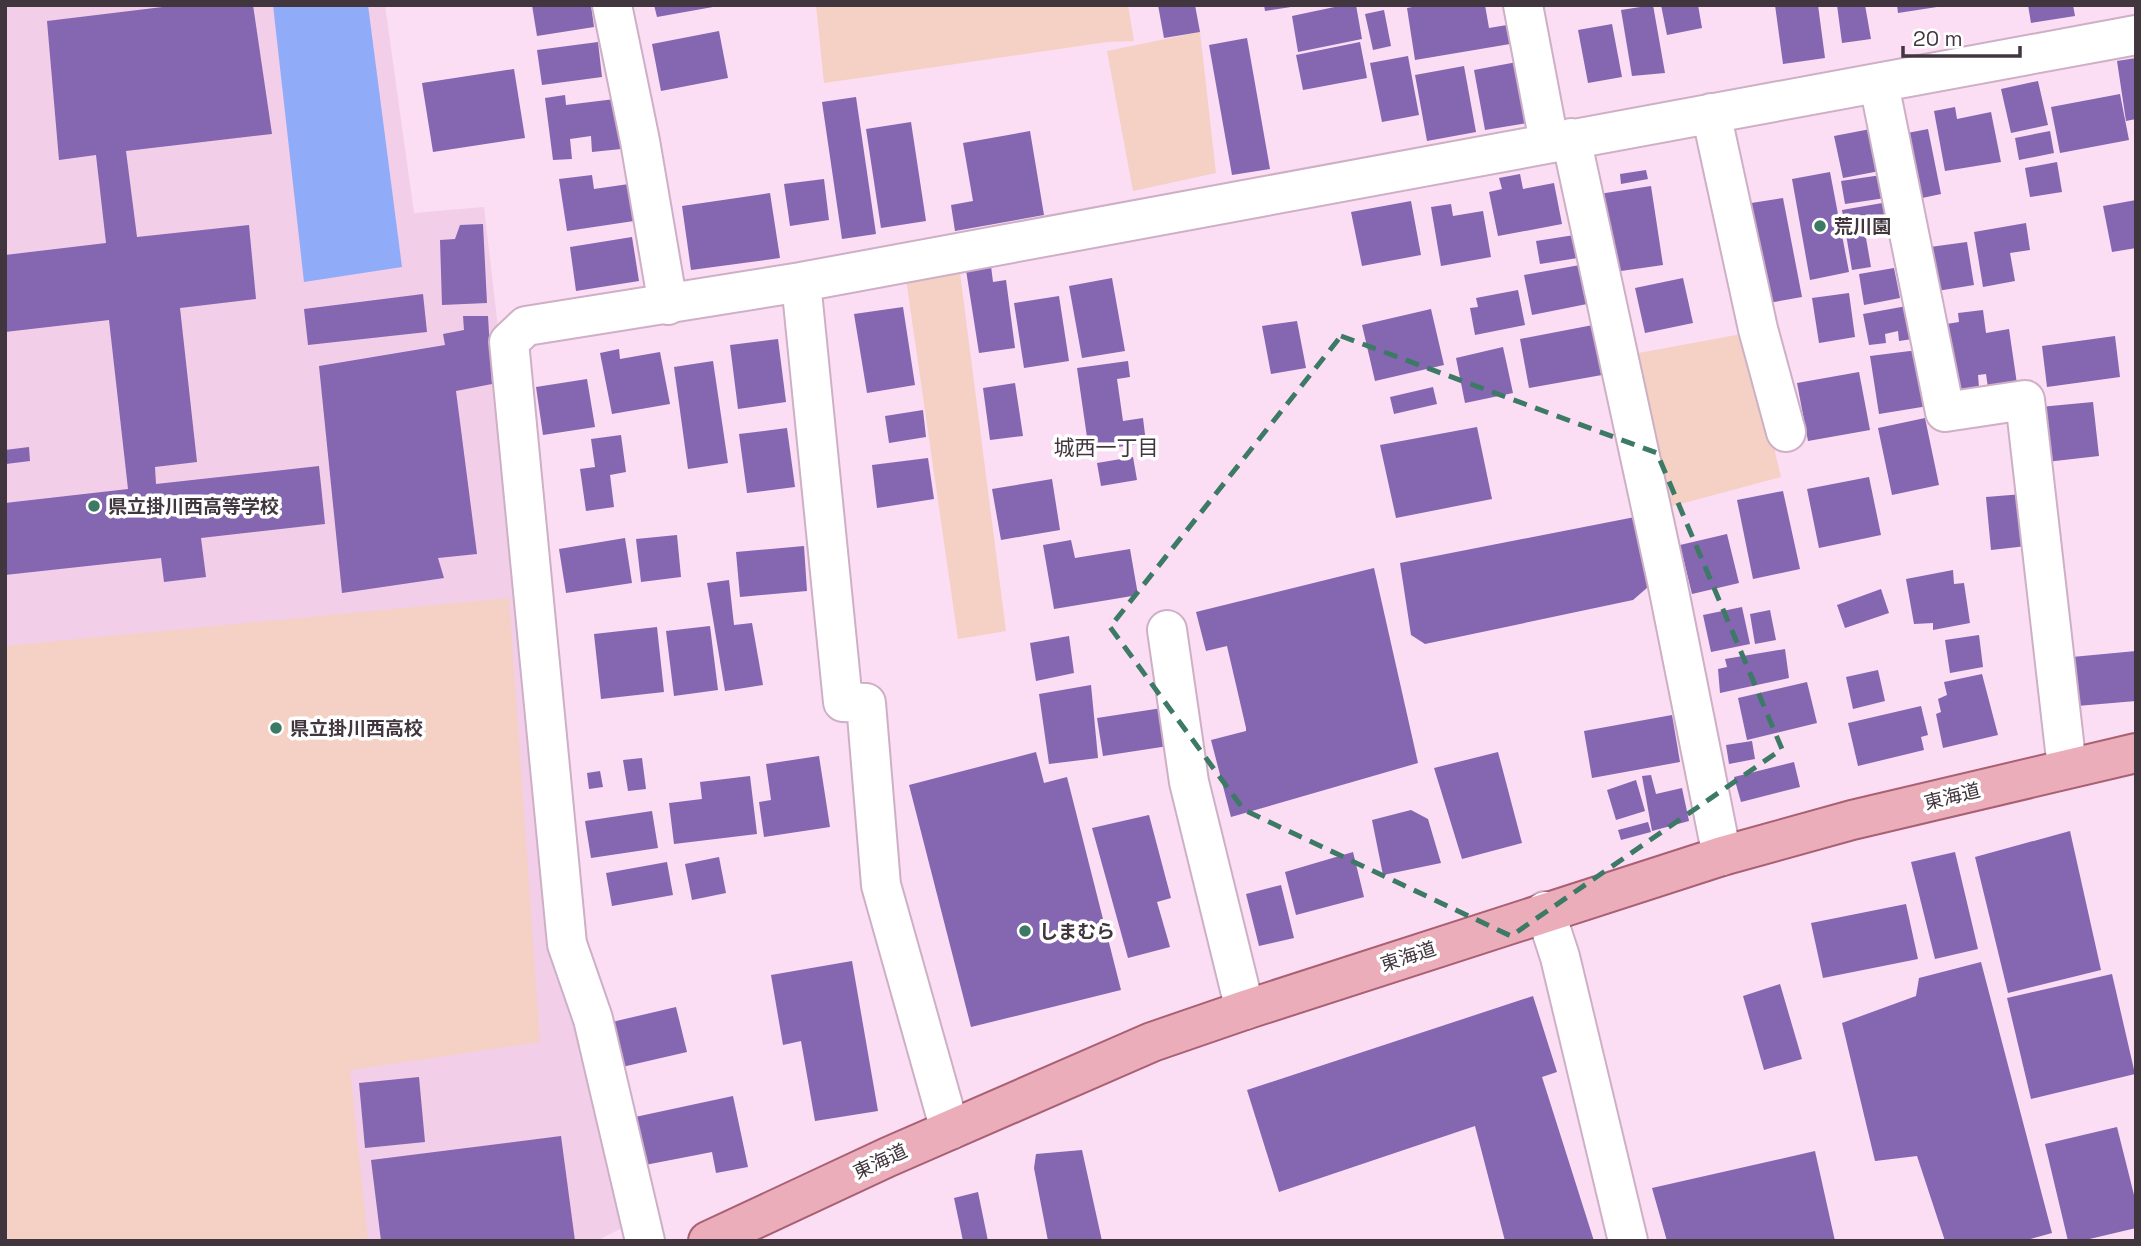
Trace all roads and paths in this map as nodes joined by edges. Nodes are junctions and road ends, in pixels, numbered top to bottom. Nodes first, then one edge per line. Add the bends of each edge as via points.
1 (612, 5) edge
2 (1523, 5) edge
3 (2136, 35) edge
4 (1879, 83) junction
5 (1711, 113) junction
6 (1560, 140) junction
7 (802, 282) junction
8 (668, 305) junction
9 (1786, 432) dead end
10 (1167, 630) dead end
11 (2136, 753) edge
12 (2067, 768) junction
13 (1722, 856) junction
14 (1545, 911) junction
15 (1245, 1010) junction
16 (950, 1130) junction
17 (645, 1241) edge
18 (708, 1241) edge
19 (1628, 1241) edge

1 - 8 street
2 - 6 street
3 - 4 street
4 - 5 street
4 - 12 street via 1945,412 2025,400
5 - 6 street
5 - 9 street via 1758,329
6 - 7 street
6 - 13 street via 1667,581
7 - 8 street
7 - 16 street via 843,702 866,703 881,886
8 - 17 street via 526,326 509,342 567,944 593,1019
10 - 15 street via 1189,782
11 - 12 main road, 東海道
12 - 13 main road, 東海道
13 - 14 main road, 東海道
14 - 15 main road, 東海道
14 - 19 street
15 - 16 main road, 東海道 via 1152,1042
16 - 18 main road, 東海道

